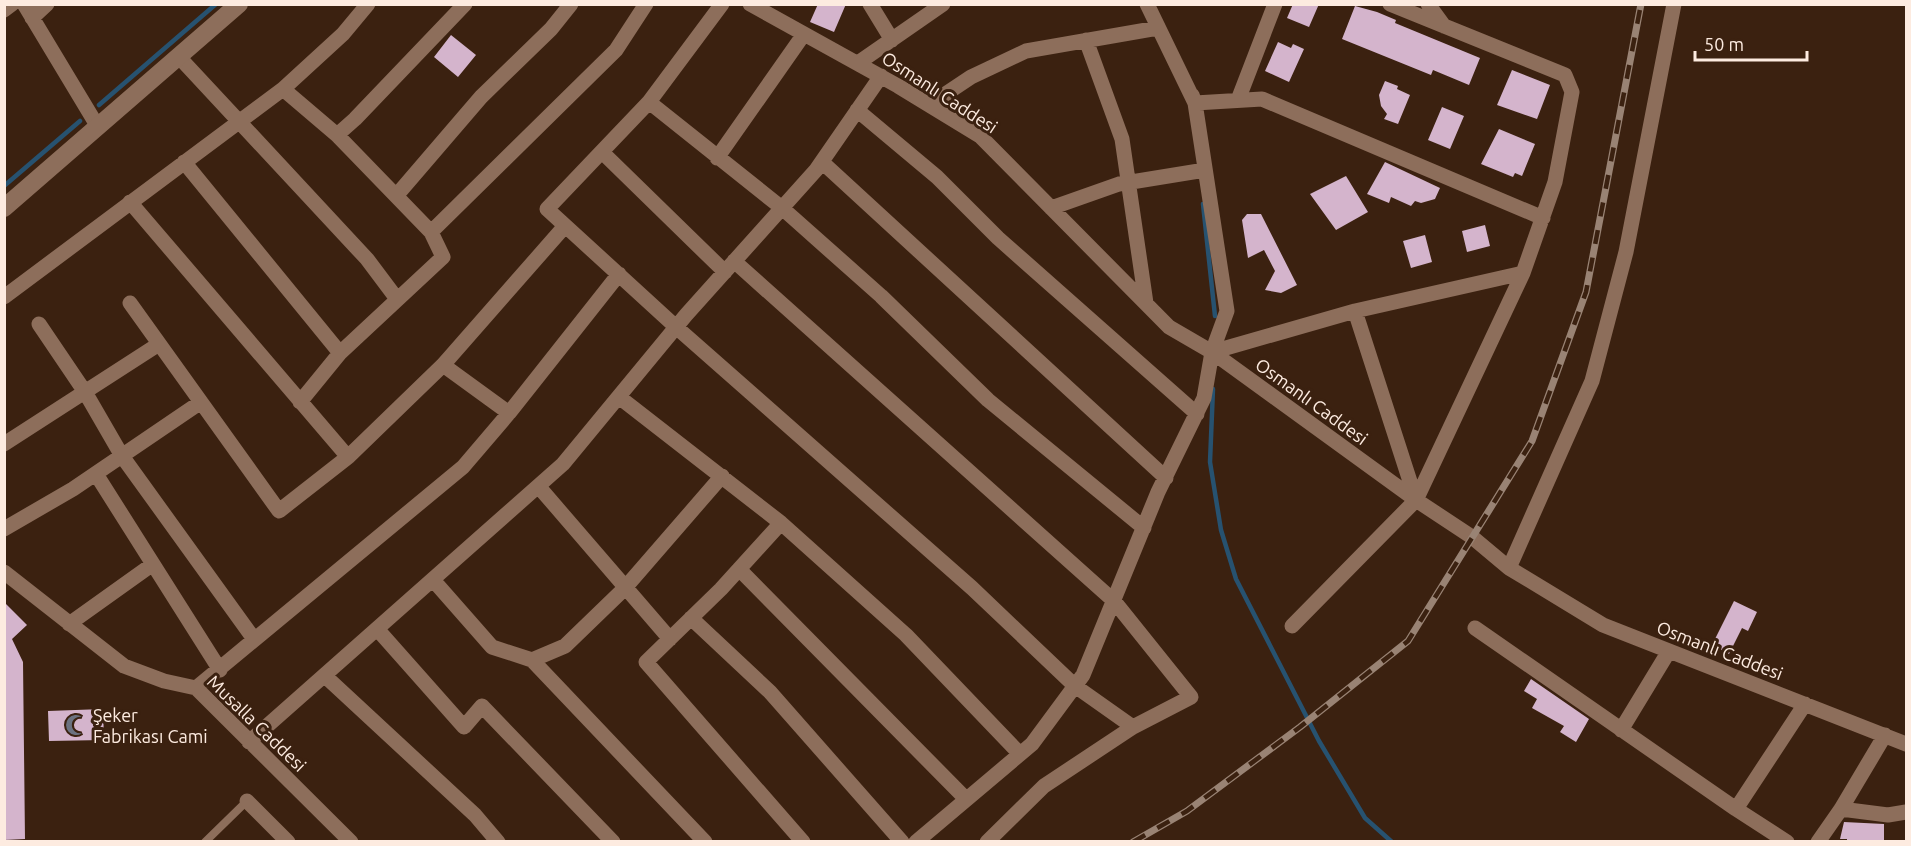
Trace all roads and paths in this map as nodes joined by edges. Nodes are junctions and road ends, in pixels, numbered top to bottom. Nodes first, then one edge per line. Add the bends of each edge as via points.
1 (12, 4) edge
2 (24, 4) edge
3 (47, 4) edge
4 (239, 4) edge
5 (368, 4) edge
6 (465, 4) edge
7 (571, 4) edge
8 (646, 4) edge
9 (722, 4) edge
10 (750, 4) edge
11 (870, 4) edge
12 (943, 4) edge
13 (1147, 4) edge
14 (1159, 4) edge
15 (1275, 4) edge
16 (1390, 4) edge
17 (1428, 4) edge
18 (1674, 4) edge
19 (4, 10) edge
20 (33, 18) junction
21 (1158, 28) junction
22 (1446, 28) junction
23 (804, 34) junction
24 (892, 40) junction
25 (1086, 40) junction
26 (179, 57) junction
27 (858, 63) junction
28 (881, 76) junction
29 (283, 89) junction
30 (1238, 100) junction
31 (650, 102) junction
32 (1195, 103) junction
33 (928, 105) junction
34 (857, 110) junction
35 (238, 122) junction
36 (98, 127) junction
37 (337, 135) junction
38 (602, 152) junction
39 (717, 158) junction
40 (184, 162) junction
41 (822, 162) junction
42 (1205, 170) junction
43 (1129, 182) junction
44 (396, 196) junction
45 (130, 202) junction
46 (4, 208) edge
47 (782, 208) junction
48 (1051, 208) junction
49 (1543, 218) junction
50 (565, 226) junction
51 (430, 232) junction
52 (729, 267) junction
53 (1523, 273) junction
54 (619, 274) junction
55 (4, 297) edge
56 (398, 299) junction
57 (130, 303) dead end
58 (1146, 303) junction
59 (1355, 311) junction
60 (39, 324) dead end
61 (676, 327) junction
62 (159, 344) junction
63 (1212, 352) junction
64 (339, 353) junction
65 (443, 365) junction
66 (85, 392) junction
67 (619, 397) junction
68 (201, 402) junction
69 (300, 402) junction
70 (509, 413) junction
71 (1197, 414) junction
72 (4, 444) edge
73 (122, 456) junction
74 (348, 457) junction
75 (96, 474) junction
76 (722, 477) junction
77 (1166, 477) junction
78 (539, 487) junction
79 (1416, 500) junction
80 (781, 523) junction
81 (1144, 528) junction
82 (4, 529) edge
83 (153, 564) junction
84 (1509, 568) junction
85 (739, 569) junction
86 (4, 572) edge
87 (434, 581) junction
88 (624, 589) junction
89 (1114, 601) junction
90 (691, 618) junction
91 (69, 624) junction
92 (1292, 626) dead end
93 (1475, 628) dead end
94 (378, 630) junction
95 (254, 639) junction
96 (670, 639) junction
97 (1669, 651) junction
98 (532, 660) junction
99 (220, 670) junction
100 (325, 676) junction
101 (1076, 686) junction
102 (196, 688) junction
103 (1805, 704) junction
104 (1134, 727) junction
105 (1622, 730) junction
106 (1885, 735) junction
107 (249, 741) junction
108 (1906, 744) edge
109 (1020, 754) junction
110 (966, 799) junction
111 (247, 801) joint
112 (1736, 809) junction
113 (1841, 809) junction
114 (1906, 812) edge
115 (205, 842) edge
116 (288, 842) edge
117 (351, 842) edge
118 (498, 842) edge
119 (613, 842) edge
120 (705, 842) edge
121 (803, 842) edge
122 (902, 842) edge
123 (916, 842) edge
124 (987, 842) edge
125 (1787, 842) edge
126 (1818, 842) edge

1 - 19 street
2 - 20 street
3 - 20 street
4 - 26 street
5 - 29 street via 343,34
6 - 37 street
7 - 44 street via 551,29 481,97
8 - 51 street via 616,50
9 - 31 street
10 - 23 street, Osmanlı Caddesi
11 - 24 street
12 - 24 street
13 - 21 street
14 - 32 street
15 - 30 street
16 - 22 street
17 - 22 street
18 - 84 street via 1626,252 1592,381
20 - 36 street
21 - 25 street
21 - 32 street
22 - 49 street via 1565,75 1572,92 1555,182
23 - 27 street, Osmanlı Caddesi
23 - 39 street
24 - 27 street
25 - 33 street via 1026,51 971,77
25 - 43 street via 1122,139
26 - 35 street
26 - 36 street
27 - 28 street, Osmanlı Caddesi
28 - 33 street, Osmanlı Caddesi
28 - 34 street
29 - 35 street
29 - 37 street
30 - 32 street
30 - 49 street via 1262,99
31 - 38 street
31 - 39 street
32 - 42 street
33 - 48 street, Osmanlı Caddesi via 980,136
34 - 41 street
34 - 71 street via 937,177 998,238
35 - 40 street
35 - 56 street via 359,250
36 - 46 street
37 - 44 street
38 - 50 street via 547,209
38 - 52 street
39 - 47 street
40 - 45 street
40 - 64 street
41 - 47 street
41 - 77 street
42 - 43 street
42 - 63 street via 1227,311
43 - 48 street
43 - 58 street
44 - 51 street
45 - 55 street
45 - 69 street
47 - 52 street
47 - 81 street via 881,296 988,400
48 - 58 street, Osmanlı Caddesi
49 - 53 street
50 - 54 street
50 - 65 street
51 - 56 street via 443,257
52 - 61 street
52 - 89 street
53 - 59 street
53 - 79 street
54 - 61 street
54 - 70 street
56 - 64 street
57 - 62 street
58 - 63 street, Osmanlı Caddesi via 1169,327
59 - 63 street
59 - 79 street
60 - 66 street
61 - 67 street
61 - 101 street via 972,588
62 - 66 street
62 - 68 street
63 - 71 street via 1204,398
63 - 79 street, Osmanlı Caddesi
64 - 69 street
65 - 70 street
65 - 74 street
66 - 72 street
66 - 73 street
67 - 76 street
67 - 78 street
68 - 73 street
68 - 74 street via 279,511
69 - 74 street
70 - 95 street via 463,466
71 - 77 street
73 - 75 street
73 - 95 street
75 - 82 street
75 - 83 street
76 - 80 street
76 - 88 street
77 - 81 street
78 - 87 street
78 - 88 street
79 - 84 street, Osmanlı Caddesi via 1472,537
79 - 92 street
80 - 85 street
80 - 109 street via 906,635
81 - 89 street
83 - 91 street
83 - 99 street
84 - 97 street, Osmanlı Caddesi via 1603,626
85 - 90 street
85 - 110 street
86 - 91 street, Musalla Caddesi
87 - 94 street
87 - 98 street via 492,647
88 - 96 street
88 - 98 street via 565,646
89 - 101 street
89 - 104 street via 1191,697
90 - 96 street
90 - 122 street via 770,692
91 - 102 street, Musalla Caddesi via 124,666
93 - 105 street
94 - 100 street
94 - 119 street via 464,727 482,706
95 - 99 street
96 - 121 street via 646,662
97 - 103 street, Osmanlı Caddesi
97 - 105 street
98 - 120 street
99 - 102 street
100 - 107 street
100 - 118 street via 475,815
101 - 104 street
101 - 109 street
102 - 107 street, Musalla Caddesi
103 - 106 street, Osmanlı Caddesi
103 - 112 street
104 - 124 street via 1044,786
105 - 112 street
106 - 108 street, Osmanlı Caddesi
106 - 113 street
107 - 117 street, Musalla Caddesi
109 - 110 street
110 - 123 street
111 - 115 lane
111 - 116 street
112 - 125 street
113 - 114 street via 1888,815
113 - 126 street

